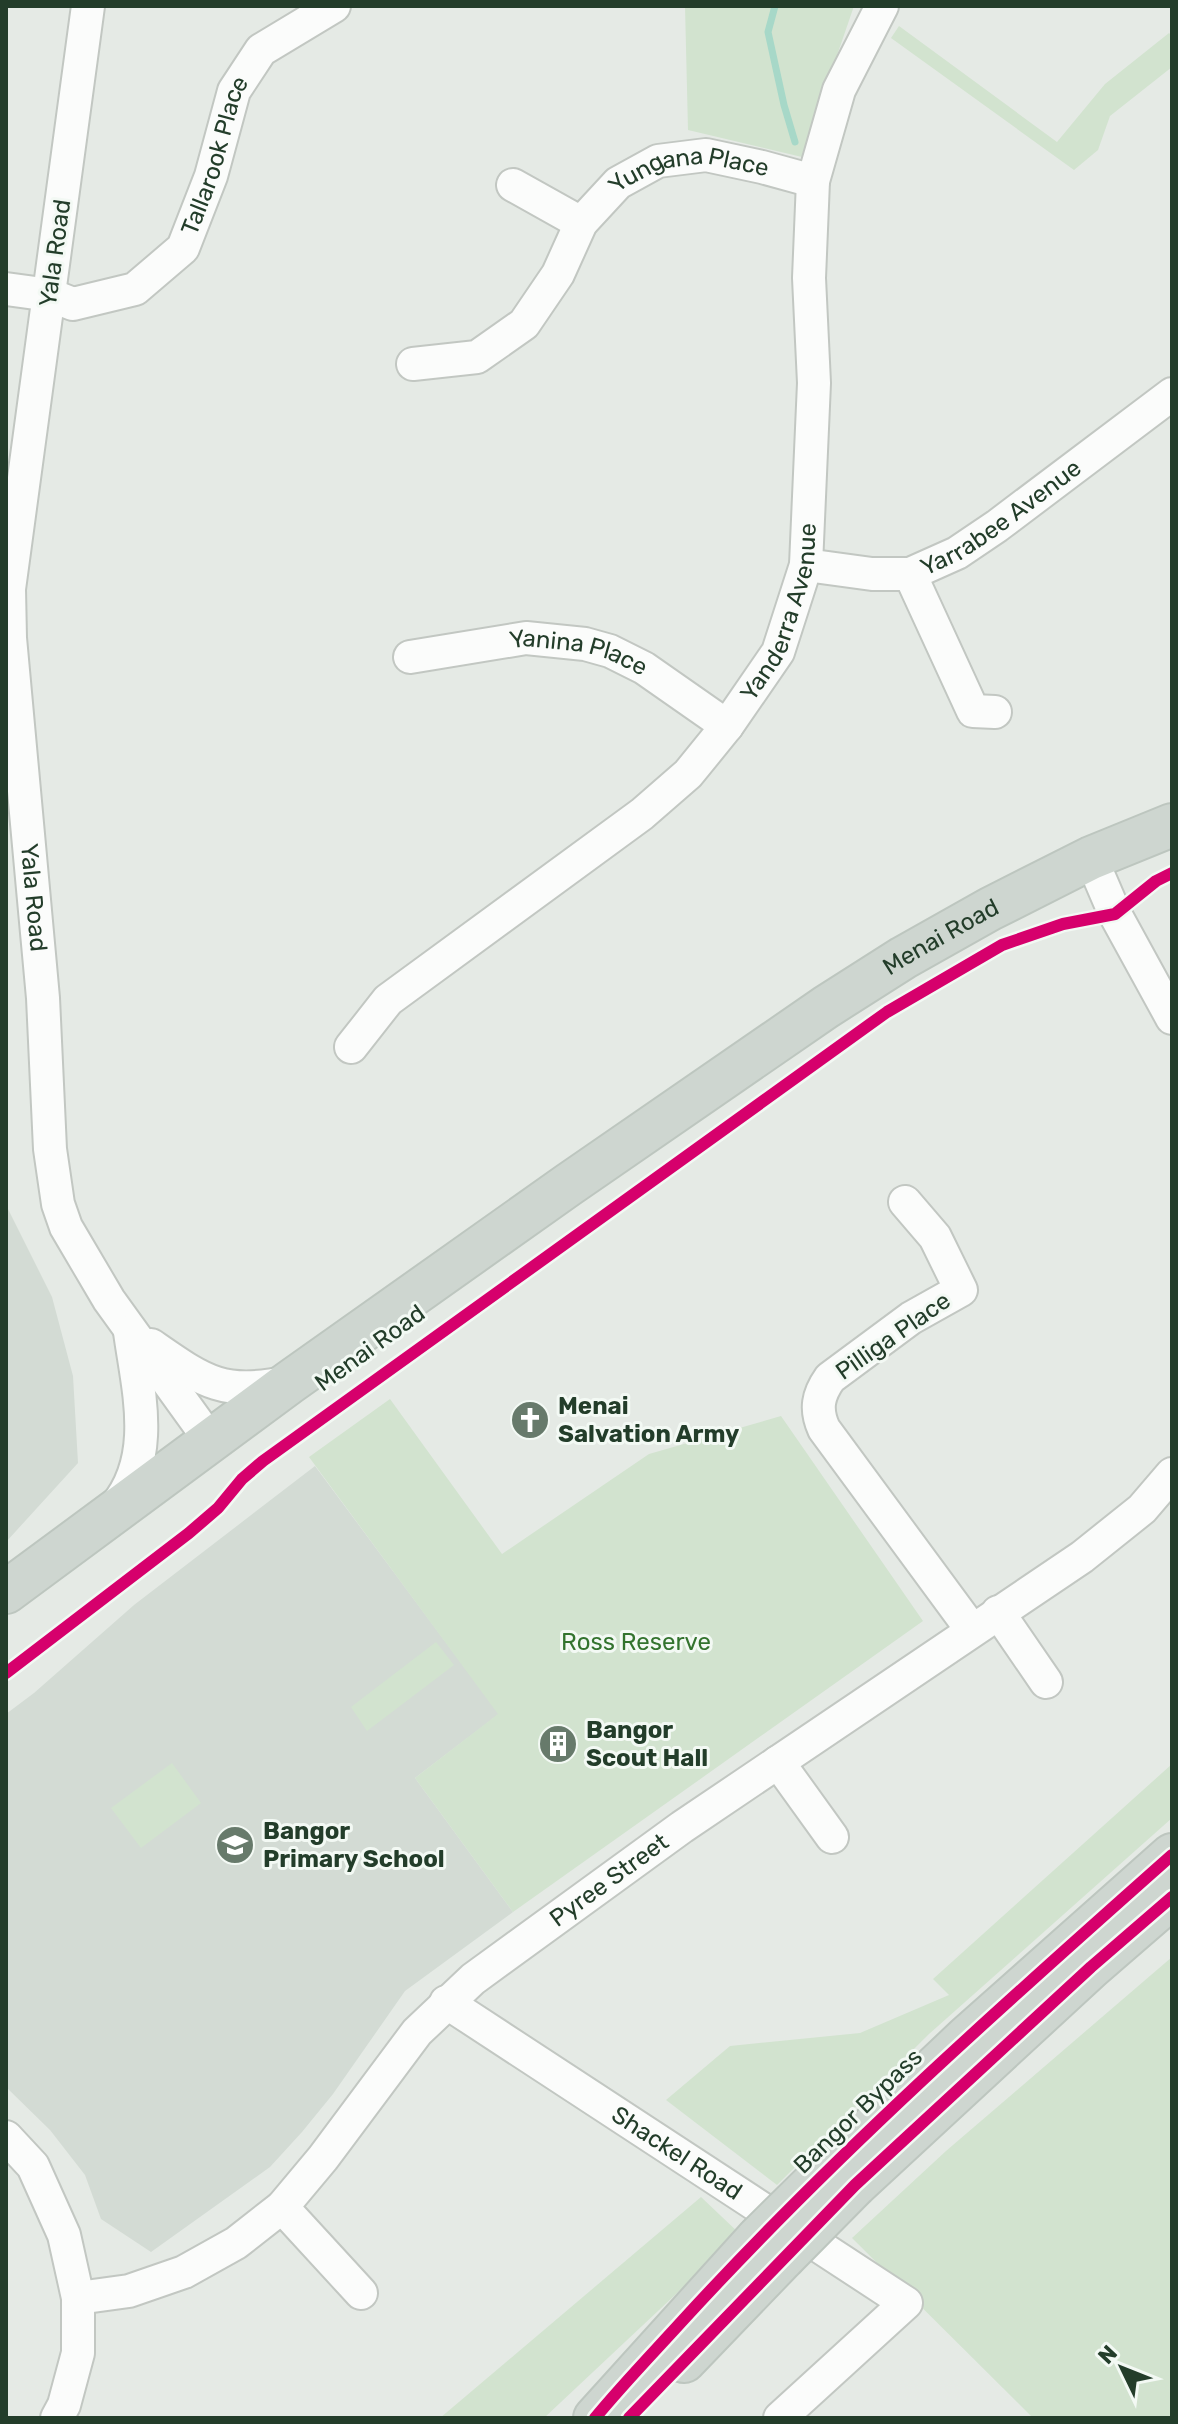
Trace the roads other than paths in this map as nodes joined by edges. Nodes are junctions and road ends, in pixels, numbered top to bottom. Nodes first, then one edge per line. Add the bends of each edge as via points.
1 (88, 6) edge
2 (334, 6) edge
3 (882, 6) edge
4 (813, 181) junction
5 (513, 185) dead end
6 (581, 223) junction
7 (6, 289) edge
8 (50, 295) junction
9 (413, 364) dead end
10 (1172, 394) edge
11 (806, 565) junction
12 (910, 574) junction
13 (7, 589) edge
14 (410, 657) dead end
15 (995, 712) dead end
16 (727, 726) junction
17 (1172, 825) edge
18 (1091, 858) junction
19 (21, 922) edge
20 (1172, 1018) edge
21 (351, 1047) dead end
22 (725, 1077) junction
23 (905, 1202) dead end
24 (129, 1329) junction
25 (290, 1382) junction
26 (216, 1448) junction
27 (1172, 1474) edge
28 (103, 1521) junction
29 (6, 1592) edge
30 (6, 1607) edge
31 (985, 1621) junction
32 (1046, 1682) dead end
33 (778, 1762) junction
34 (832, 1837) dead end
35 (1172, 1855) edge
36 (1172, 1897) edge
37 (446, 2002) junction
38 (6, 2137) edge
39 (844, 2174) junction
40 (282, 2207) junction
41 (770, 2248) junction
42 (361, 2293) dead end
43 (78, 2298) junction
44 (57, 2418) edge
45 (595, 2418) edge
46 (629, 2418) edge
47 (780, 2418) edge

1 - 8 street, Yala Road
2 - 8 street, Tallarook Place via 261,50 234,91 211,176 183,248 135,289 73,304
3 - 4 street, Yanderra Avenue via 839,90
4 - 6 street, Yungana Place via 706,155 658,161 618,183
4 - 11 street, Yanderra Avenue via 809,278 814,383
5 - 6 street, Yungana Place
6 - 9 street, Yungana Place via 558,274 524,324 477,357
7 - 8 street, Tallarook Place
8 - 13 street, Yala Road
10 - 12 street, Yarrabee Avenue via 997,526 957,553
11 - 12 street, Yarrabee Avenue
11 - 16 street, Yanderra Avenue via 778,652
12 - 15 street via 973,711
13 - 19 street, Yala Road
14 - 16 street, Yanina Place via 526,638 585,644 644,668
16 - 21 street, Yanderra Avenue via 688,774 653,804 388,1000
17 - 18 main road, Menai Road
18 - 20 street
18 - 22 main road, Menai Road via 903,958
19 - 24 street, Yala Road via 43,998 58,1204 86,1265
22 - 25 main road, Menai Road
22 - 26 main road, Menai Road via 372,1347
23 - 31 street, Pilliga Place via 935,1237 961,1290 911,1318 830,1378 821,1391 819,1416 824,1429
24 - 25 street via 178,1364 223,1387 264,1388
24 - 26 street, Yala Road
24 - 28 street via 142,1440 123,1498
25 - 26 main road, Menai Road
26 - 28 main road, Menai Road
26 - 30 main road, Menai Road
27 - 31 street, Pyree Street via 1142,1509 1082,1557
28 - 29 main road, Menai Road
31 - 32 street
31 - 33 street, Pyree Street
33 - 34 street
33 - 37 street, Pyree Street via 534,1933
35 - 39 main road, Bangor Bypass via 966,2038
36 - 39 main road, Bangor Bypass
37 - 40 street, Pyree Street
37 - 47 street, Shackel Road via 906,2303
38 - 43 street via 33,2166 64,2235
39 - 41 main road, Bangor Bypass, bridge
40 - 42 street
40 - 43 street, Pyree Street via 236,2243 184,2272 129,2291
41 - 45 main road, Bangor Bypass
41 - 46 main road, Bangor Bypass
43 - 44 street via 78,2353

